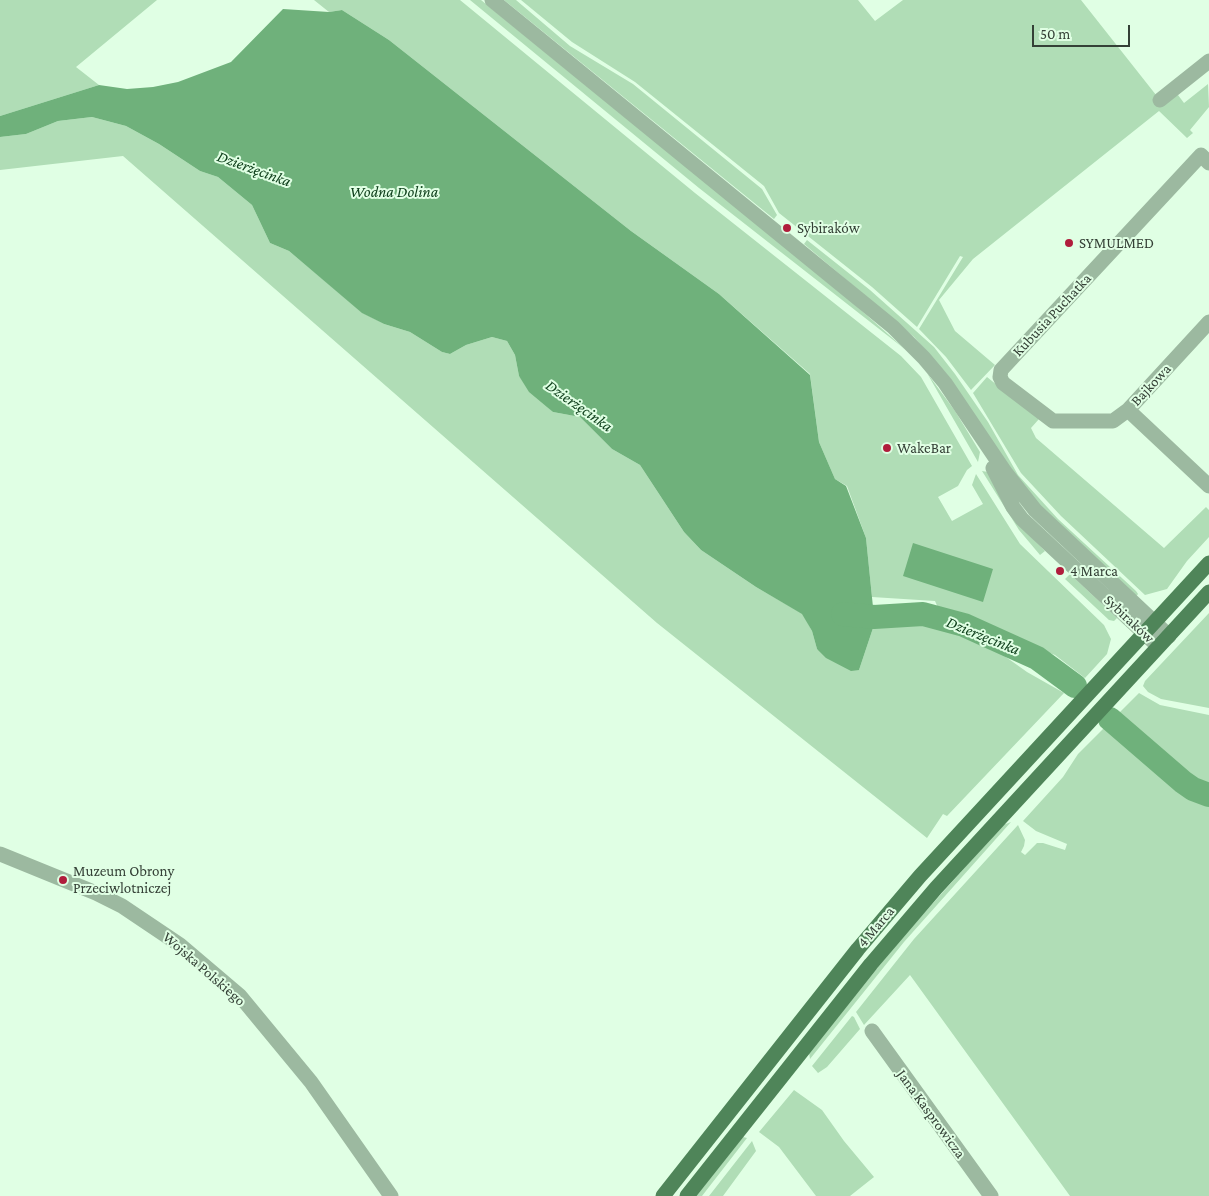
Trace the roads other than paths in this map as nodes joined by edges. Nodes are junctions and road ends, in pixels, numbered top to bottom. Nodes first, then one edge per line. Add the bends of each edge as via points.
1 (492, 0) edge
2 (1209, 61) edge
3 (1160, 100) dead end
4 (1209, 163) edge
5 (1209, 322) edge
6 (1128, 410) junction
7 (1209, 486) edge
8 (1209, 563) edge
9 (1209, 592) edge
10 (1149, 628) junction
11 (1164, 641) junction
12 (0, 854) edge
13 (872, 1031) dead end
14 (391, 1196) edge
15 (663, 1196) edge
16 (687, 1196) edge
17 (991, 1196) edge

1 - 10 street, Sybiraków via 884,319 934,370 974,427 1016,513
2 - 3 street
4 - 6 street, Kubusia Puchatka via 1201,155 1000,373 1003,383 1053,421 1113,421
5 - 6 street, Bajkowa
6 - 7 street, Bajkowa
8 - 10 main road, 4 Marca
9 - 11 main road, 4 Marca
10 - 11 street, Sybiraków
10 - 15 main road, 4 Marca via 920,876 858,949
11 - 16 main road, 4 Marca via 919,907
12 - 14 street, Wojska Polskiego via 122,906 180,945 240,996 295,1061
13 - 17 street, Jana Kasprowicza

